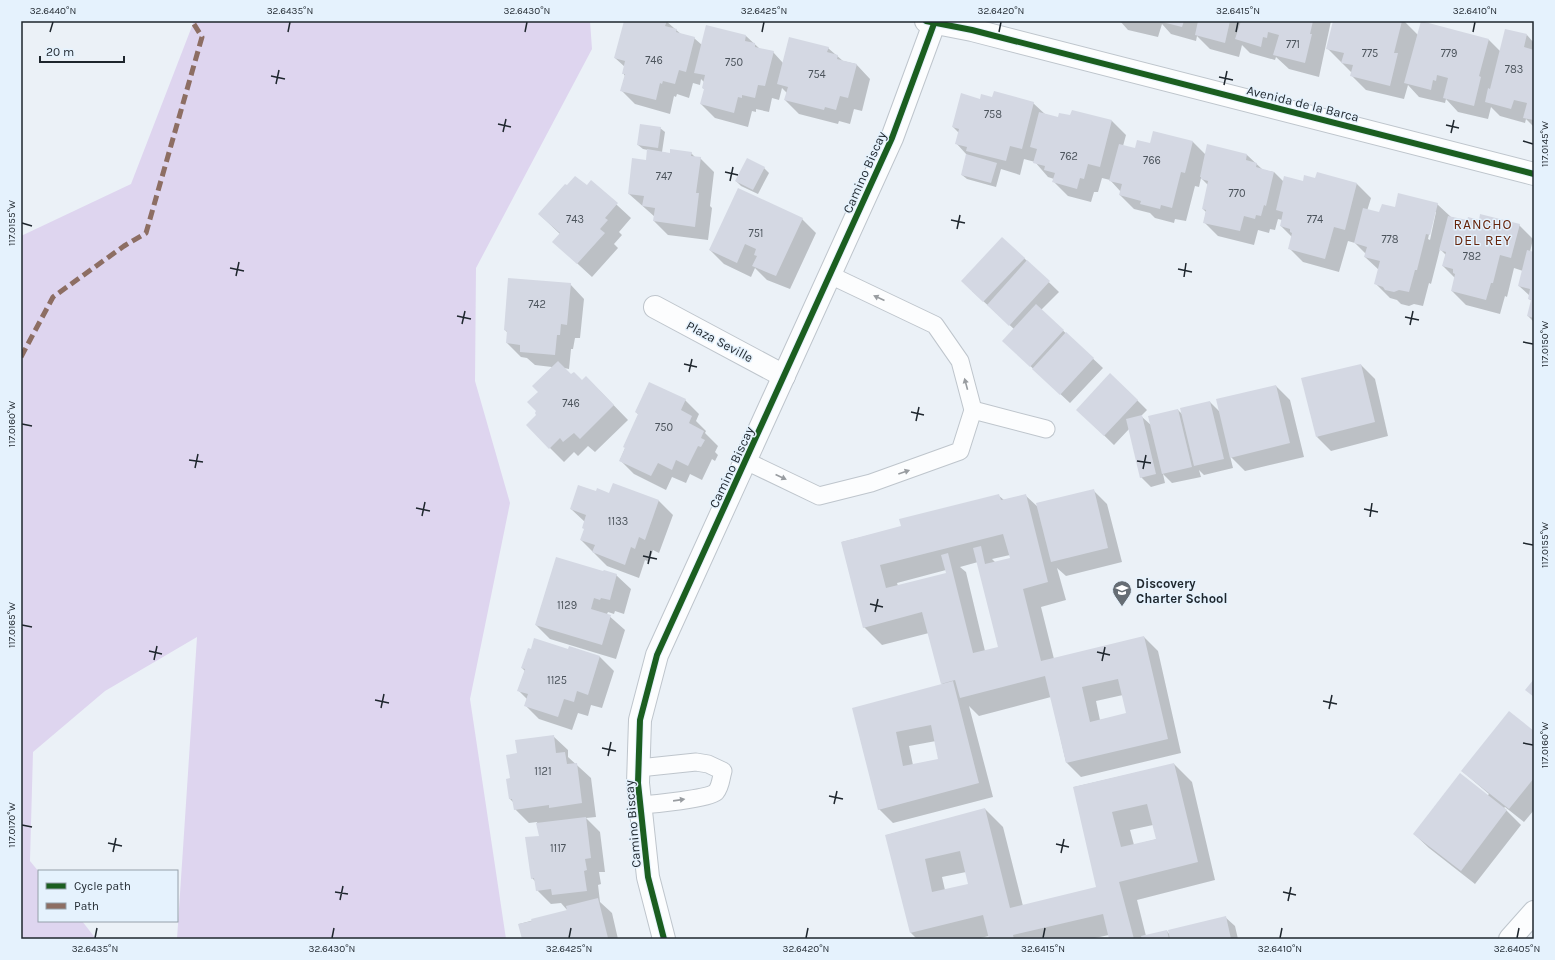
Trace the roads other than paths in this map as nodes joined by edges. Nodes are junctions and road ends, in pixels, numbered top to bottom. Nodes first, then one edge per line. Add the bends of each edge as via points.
1 (932, 22) edge
2 (1534, 174) edge
3 (830, 275) junction
4 (655, 307) dead end
5 (784, 376) junction
6 (973, 410) junction
7 (1046, 429) dead end
8 (746, 461) junction
9 (639, 768) junction
10 (641, 805) junction
11 (1534, 912) edge
12 (664, 939) edge
13 (1510, 939) edge

1 - 2 street, Avenida de la Barca via 972,30
1 - 3 street, Camino Biscay via 892,138
3 - 5 street, Camino Biscay
6 -> 3 lane via 960,361 935,324
4 - 5 street, Plaza Seville
5 - 8 street, Camino Biscay
6 - 7 lane
8 -> 6 lane via 819,496 871,483 960,451
8 - 9 street, Camino Biscay via 657,655 640,720
9 - 10 street, Camino Biscay
10 -> 9 lane via 704,796 715,792 720,785 723,771 696,762
10 - 12 street, Camino Biscay via 648,877
11 - 13 street

